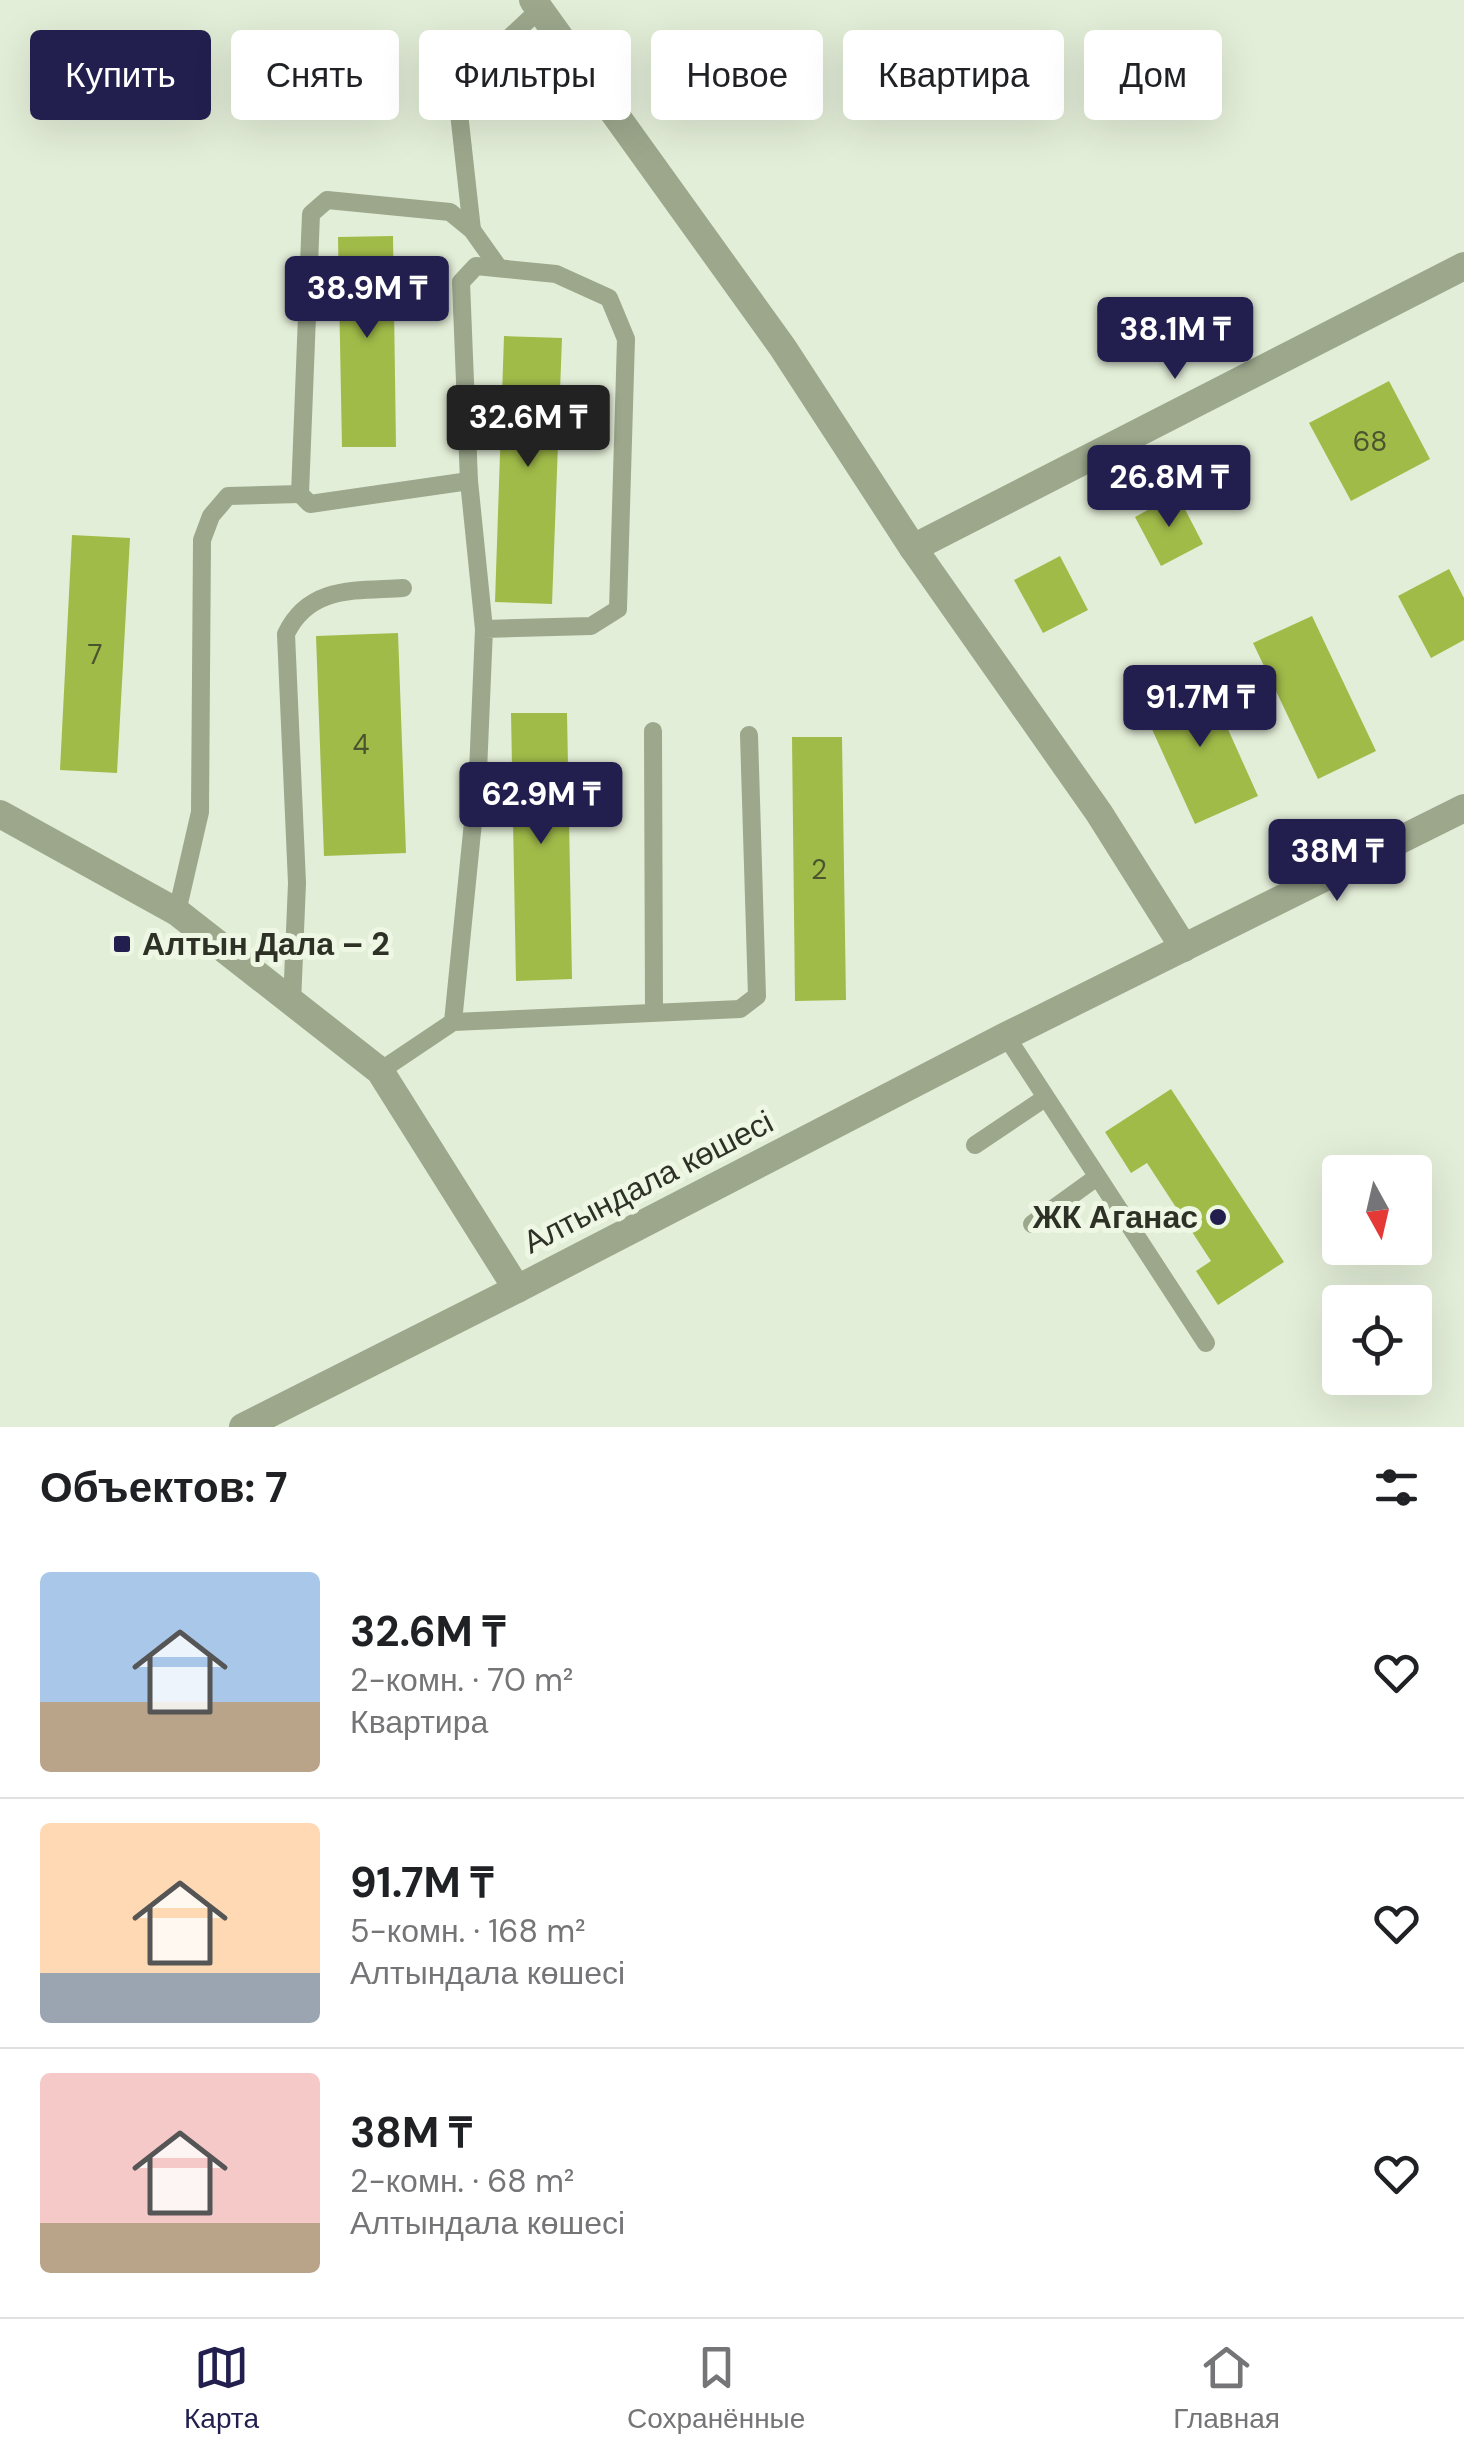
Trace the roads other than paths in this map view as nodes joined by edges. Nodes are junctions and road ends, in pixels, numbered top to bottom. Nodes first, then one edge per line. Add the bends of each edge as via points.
1 (536, 4) edge
2 (472, 230) junction
3 (1464, 266) edge
4 (499, 268) junction
5 (469, 481) junction
6 (300, 494) junction
7 (913, 548) junction
8 (403, 588) dead end
9 (484, 629) junction
10 (653, 731) dead end
11 (749, 734) dead end
12 (1464, 808) edge
13 (0, 814) edge
14 (176, 912) junction
15 (1184, 948) junction
16 (292, 1003) junction
17 (654, 1010) junction
18 (453, 1022) junction
19 (1006, 1036) junction
20 (380, 1071) junction
21 (1045, 1098) junction
22 (976, 1145) dead end
23 (1097, 1178) junction
24 (1032, 1224) dead end
25 (517, 1289) junction
26 (1206, 1343) dead end
27 (243, 1427) edge

1 - 2 lane via 476,70 458,104
1 - 7 street via 783,348
2 - 4 lane
2 - 6 lane via 450,212 327,200 316,205
3 - 7 street
4 - 5 lane via 476,266 461,282
4 - 9 lane via 556,274 609,298 620,316 626,340 618,608 591,626
5 - 6 lane via 310,504
5 - 9 lane
6 - 14 lane via 228,496 202,540 200,812
7 - 15 street via 1099,813
8 - 16 lane via 325,594 286,634 297,884
9 - 18 lane via 478,772
10 - 17 lane
11 - 17 lane via 757,996 740,1009
12 - 15 street, Алтындала көшесі
13 - 14 street, Алтындала көшесі
14 - 16 street, Алтындала көшесі
15 - 19 street, Алтындала көшесі
16 - 20 street, Алтындала көшесі
17 - 18 lane
18 - 20 lane
19 - 21 lane
19 - 25 street, Алтындала көшесі
20 - 25 street, Алтындала көшесі
21 - 22 lane
21 - 23 lane
23 - 24 lane
23 - 26 lane
25 - 27 street

